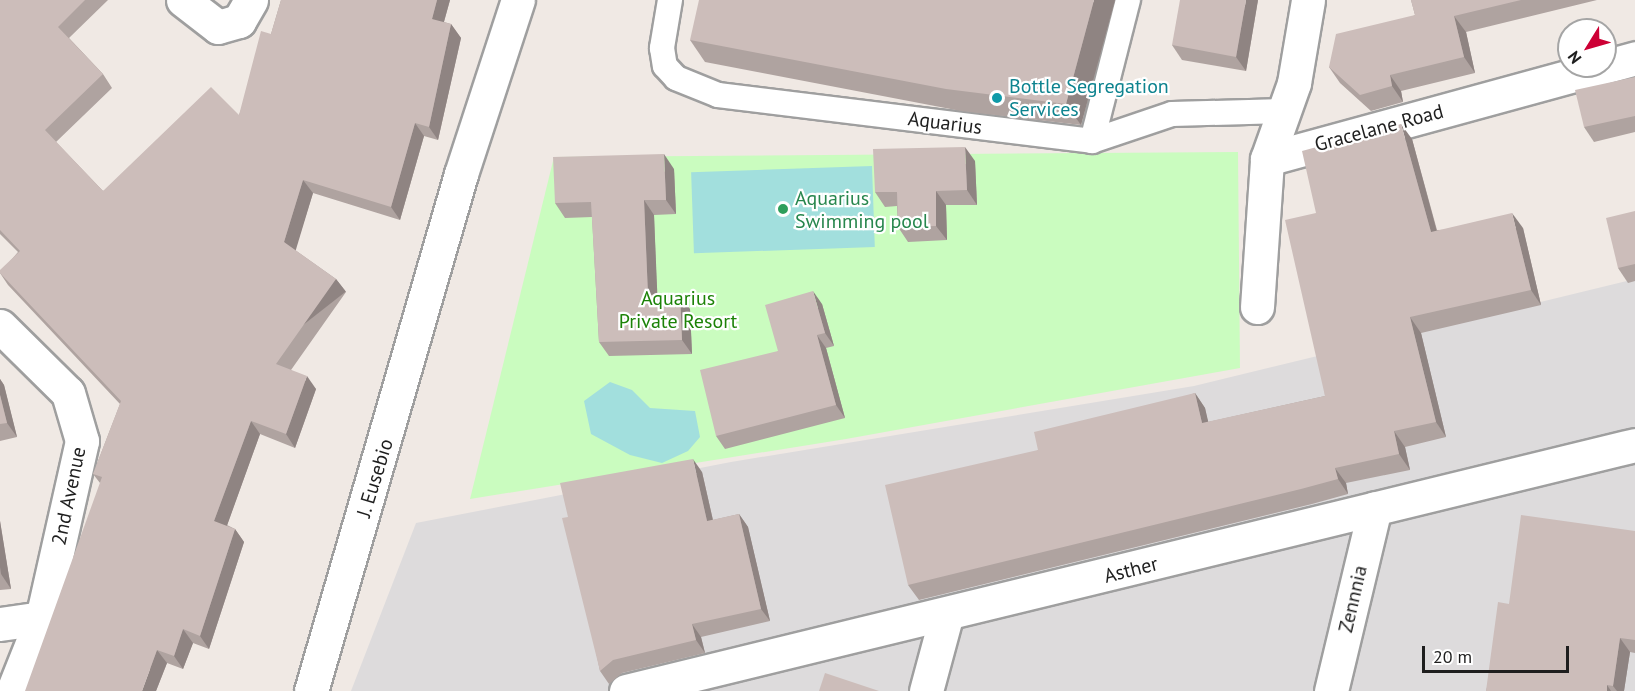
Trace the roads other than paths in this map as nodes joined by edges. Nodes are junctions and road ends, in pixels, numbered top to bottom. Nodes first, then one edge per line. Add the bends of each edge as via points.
1 (183, 0) edge
2 (518, 0) edge
3 (670, 0) edge
4 (1128, 0) edge
5 (1308, 0) edge
6 (245, 11) edge
7 (1635, 58) edge
8 (1284, 111) junction
9 (1092, 141) junction
10 (1267, 159) junction
11 (1257, 307) dead end
12 (0, 326) edge
13 (1635, 446) edge
14 (1375, 508) junction
15 (946, 617) junction
16 (42, 618) junction
17 (0, 624) edge
18 (13, 691) edge
19 (311, 691) edge
20 (626, 691) edge
21 (926, 691) edge
22 (1331, 691) edge

1 - 6 street via 218,27
2 - 19 street, J. Eusebio
3 - 9 lane, Aquarius via 662,48 665,66 676,78 718,95
4 - 9 lane
5 - 8 street
7 - 10 street, Gracelane Road
8 - 9 lane, Aquarius via 1172,114
8 - 10 street
10 - 11 street
12 - 16 street, 2nd Avenue via 68,393 79,416 82,441
13 - 14 street, Asther
14 - 15 street, Asther
14 - 22 street, Zennnia
15 - 20 street, Asther
15 - 21 street
16 - 17 street
16 - 18 street, 2nd Avenue

